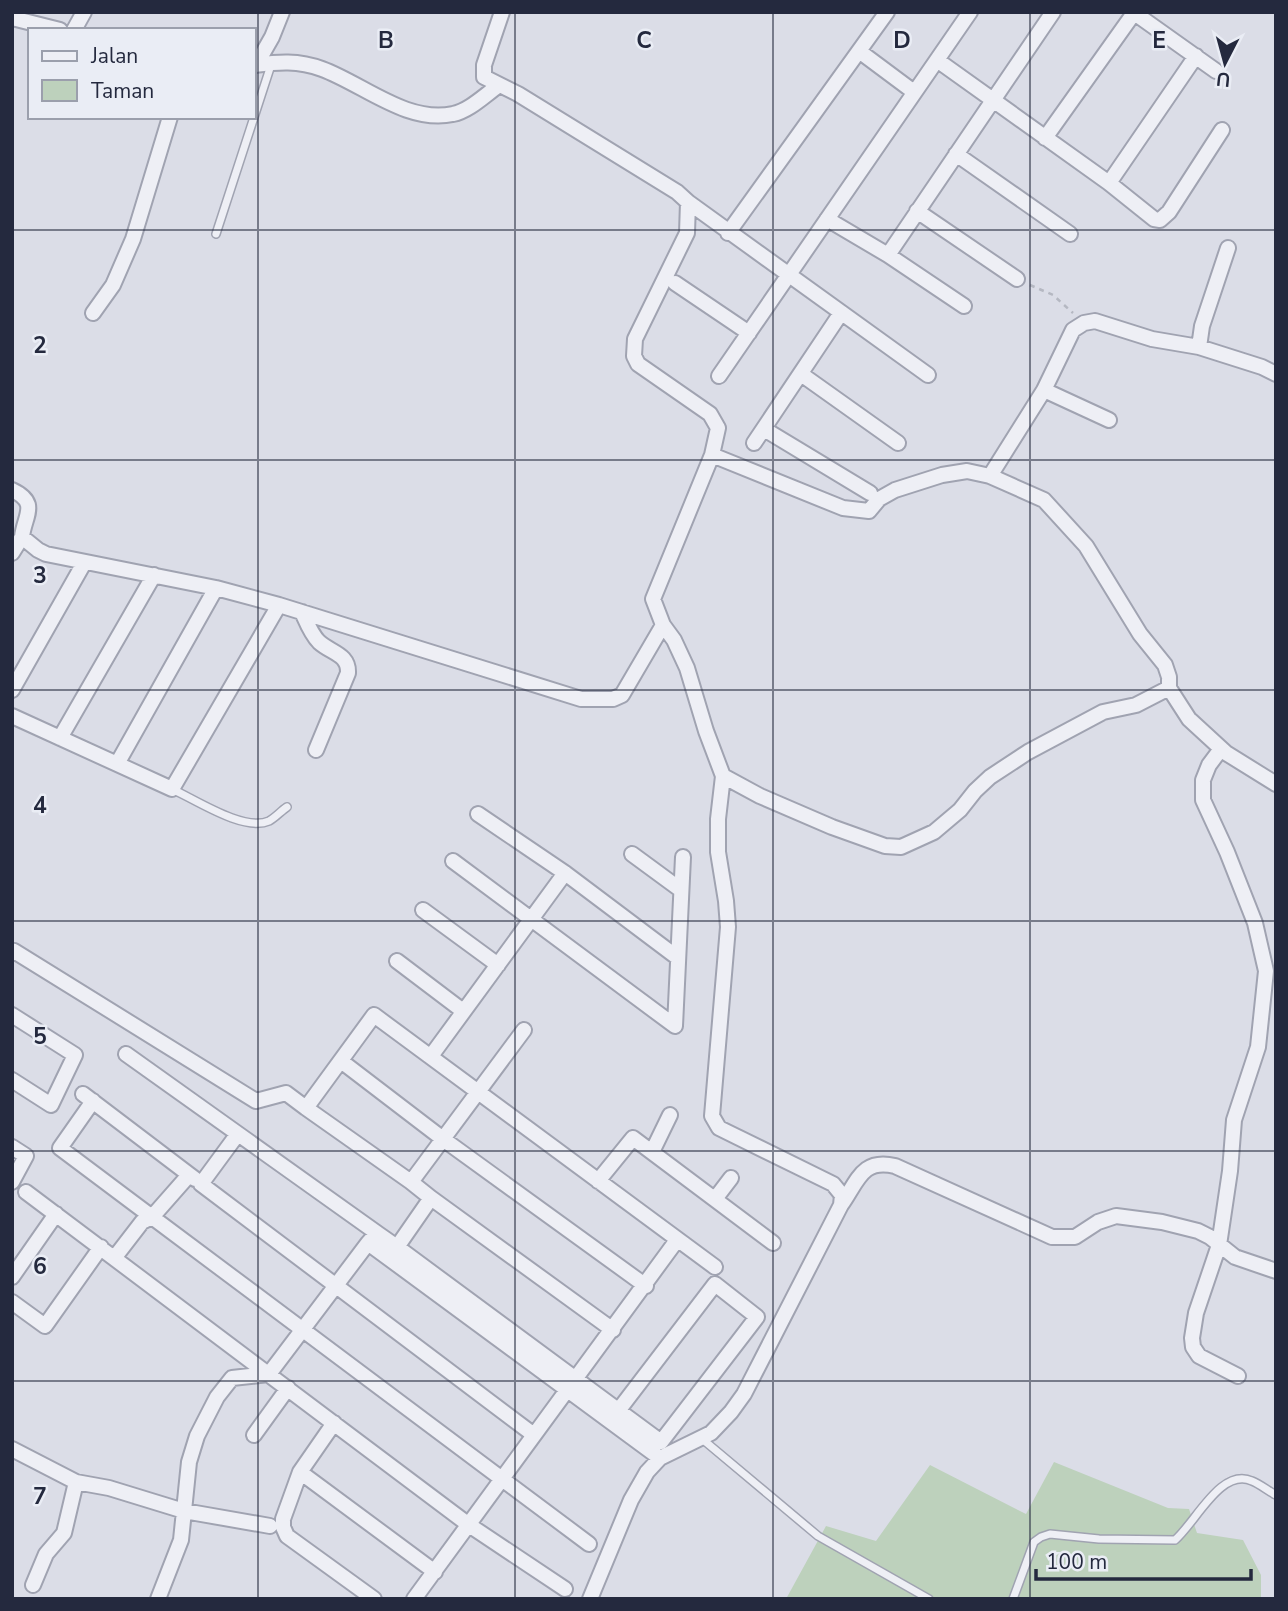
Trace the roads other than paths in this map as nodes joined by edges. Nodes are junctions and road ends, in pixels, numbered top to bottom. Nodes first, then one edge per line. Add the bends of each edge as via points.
1 (84, 12) edge
2 (282, 12) edge
3 (502, 12) edge
4 (887, 12) edge
5 (970, 12) edge
6 (1053, 12) edge
7 (1134, 13) edge
8 (12, 18) edge
9 (52, 28) edge
10 (75, 28) edge
11 (859, 51) junction
12 (1196, 56) junction
13 (937, 60) junction
14 (272, 61) junction
15 (256, 63) edge
16 (256, 65) edge
17 (1216, 71) dead end
18 (498, 86) junction
19 (915, 92) junction
20 (992, 101) junction
21 (256, 110) edge
22 (169, 119) edge
23 (253, 119) edge
24 (1222, 130) dead end
25 (1045, 138) junction
26 (956, 154) junction
27 (1109, 183) junction
28 (688, 202) junction
29 (917, 211) junction
30 (827, 219) junction
31 (728, 233) junction
32 (216, 234) dead end
33 (1070, 234) dead end
34 (1228, 248) dead end
35 (888, 255) junction
36 (789, 276) junction
37 (1017, 279) road end
38 (675, 283) dead end
39 (964, 306) dead end
40 (93, 313) dead end
41 (842, 313) junction
42 (749, 333) junction
43 (1199, 347) junction
44 (800, 374) junction
45 (1276, 374) edge
46 (928, 375) dead end
47 (719, 376) dead end
48 (1044, 390) junction
49 (1110, 420) dead end
50 (764, 429) junction
51 (754, 443) dead end
52 (898, 443) dead end
53 (712, 455) junction
54 (990, 476) junction
55 (12, 490) edge
56 (870, 494) dead end
57 (22, 537) junction
58 (12, 553) edge
59 (84, 563) junction
60 (154, 575) junction
61 (216, 588) junction
62 (279, 605) junction
63 (302, 612) junction
64 (663, 625) junction
65 (1170, 688) junction
66 (12, 690) edge
67 (12, 716) edge
68 (60, 738) junction
69 (1220, 748) junction
70 (316, 750) dead end
71 (117, 764) junction
72 (723, 776) junction
73 (1276, 784) edge
74 (172, 789) junction
75 (287, 807) dead end
76 (478, 814) dead end
77 (632, 854) dead end
78 (683, 857) dead end
79 (453, 861) dead end
80 (565, 873) junction
81 (681, 890) junction
82 (423, 910) dead end
83 (530, 920) junction
84 (12, 953) edge
85 (678, 958) junction
86 (397, 961) dead end
87 (498, 965) junction
88 (463, 1011) junction
89 (12, 1015) edge
90 (524, 1030) dead end
91 (126, 1054) dead end
92 (431, 1056) junction
93 (341, 1061) junction
94 (12, 1080) edge
95 (478, 1092) junction
96 (306, 1108) junction
97 (670, 1115) dead end
98 (237, 1135) junction
99 (443, 1139) junction
100 (12, 1147) edge
101 (652, 1152) junction
102 (189, 1175) junction
103 (731, 1178) dead end
104 (12, 1181) edge
105 (598, 1181) junction
106 (411, 1182) junction
107 (201, 1184) junction
108 (26, 1192) dead end
109 (431, 1198) junction
110 (715, 1199) junction
111 (841, 1205) junction
112 (56, 1214) junction
113 (152, 1217) junction
114 (372, 1238) junction
115 (677, 1240) junction
116 (773, 1242) dead end
117 (1219, 1245) junction
118 (101, 1247) junction
119 (397, 1247) junction
120 (115, 1257) junction
121 (715, 1267) dead end
122 (1276, 1271) edge
123 (12, 1278) edge
124 (336, 1285) junction
125 (646, 1286) junction
126 (12, 1302) edge
127 (302, 1330) junction
128 (612, 1330) junction
129 (269, 1374) junction
130 (1238, 1376) dead end
131 (572, 1385) junction
132 (288, 1388) junction
133 (618, 1411) junction
134 (334, 1423) junction
135 (254, 1435) dead end
136 (534, 1435) junction
137 (701, 1438) junction
138 (12, 1449) edge
139 (660, 1458) junction
140 (300, 1472) junction
141 (503, 1480) junction
142 (76, 1482) junction
143 (1276, 1496) edge
144 (184, 1511) junction
145 (469, 1525) junction
146 (270, 1526) dead end
147 (589, 1544) dead end
148 (435, 1572) junction
149 (33, 1585) dead end
150 (565, 1589) dead end
151 (158, 1599) edge
152 (374, 1599) edge
153 (414, 1599) edge
154 (590, 1599) edge
155 (929, 1599) edge
156 (1013, 1599) edge

1 - 10 street
2 - 15 street
3 - 18 street via 484,71 484,78
4 - 11 street
5 - 13 street
6 - 20 street
7 - 12 street
7 - 25 street
8 - 9 street
11 - 19 street
11 - 31 street
12 - 17 street
12 - 27 street
13 - 19 street
13 - 20 street
14 - 16 street
14 - 18 street via 324,69 425,114 463,111
14 - 21 lane
18 - 28 street via 579,131
19 - 30 street
20 - 25 street
20 - 26 street
22 - 40 street via 133,239 113,285
23 - 32 lane
24 - 27 street via 1170,212 1160,220
25 - 27 street
26 - 29 street
26 - 33 street
28 - 31 street
28 - 53 street via 687,233 635,339 634,356 710,414 718,428
29 - 35 street
29 - 37 street
30 - 35 street
30 - 36 street
31 - 36 street
34 - 43 street
35 - 39 street
36 - 41 street
36 - 42 street
38 - 42 street
41 - 44 street
41 - 46 street
42 - 47 street
43 - 45 street
43 - 48 street via 1152,339 1095,321 1084,323 1073,330
44 - 50 street
44 - 52 street
48 - 49 street
48 - 54 street
50 - 51 street
50 - 56 street
53 - 54 street via 856,511 869,511 895,490 942,475 967,471
53 - 64 street via 655,593
54 - 65 street via 1044,500 1086,546 1140,634 1165,665
55 - 57 street via 19,493 30,512
57 - 58 street
57 - 59 street via 46,554
59 - 60 street
59 - 66 street
60 - 61 street
60 - 68 street
61 - 62 street
61 - 71 street
62 - 63 street
62 - 74 street
63 - 64 street via 530,685 598,701 622,695
63 - 70 street via 320,642 349,665
64 - 72 street via 687,668
65 - 69 street via 1189,719
65 - 72 street via 1136,705 1103,712 1028,752 990,777 934,832 901,847 832,827
67 - 68 street
68 - 71 street
69 - 73 street
69 - 117 street via 1203,780 1203,800 1255,923 1266,971 1258,1047 1234,1120
71 - 74 street
72 - 111 street via 718,852 728,927 712,1116 719,1128 833,1184 842,1195
74 - 75 lane via 241,822 270,821
76 - 80 street
77 - 81 street
78 - 81 street
79 - 83 street
80 - 83 street
80 - 85 street
81 - 85 street
82 - 87 street
83 - 85 street via 675,1026
83 - 87 street
84 - 96 street via 14,950 256,1101 286,1093
86 - 88 street
87 - 88 street
88 - 92 street
89 - 94 street via 75,1055 51,1105
90 - 95 street
91 - 98 street
92 - 93 street via 374,1015
92 - 95 street
93 - 96 street
93 - 99 street
95 - 99 street
95 - 105 street
96 - 106 street
97 - 101 street
98 - 107 street
98 - 114 street
99 - 106 street
99 - 125 street
100 - 104 street via 26,1156
101 - 105 street via 633,1138
101 - 110 street
102 - 107 street
102 - 113 street
102 - 113 street via 88,1098 61,1147
103 - 110 street
105 - 115 street
106 - 109 street
107 - 124 street
108 - 112 street
109 - 119 street
109 - 128 street
110 - 116 street
111 - 117 street via 868,1166 884,1163 1052,1237 1075,1237 1116,1216 1198,1231
111 - 137 street via 744,1394 719,1426
112 - 118 street
112 - 123 street
113 - 120 street via 142,1222
113 - 127 street
114 - 119 street
114 - 124 street
114 - 131 street
115 - 121 street
115 - 125 street
117 - 122 street via 1235,1257
117 - 130 street via 1196,1313 1193,1347 1199,1356
118 - 120 street
118 - 126 street via 45,1326
119 - 131 street
120 - 129 street
124 - 127 street
124 - 136 street
125 - 128 street
127 - 129 street
127 - 141 street
128 - 131 street
129 - 132 street
129 - 144 street via 232,1378 205,1416 189,1462
131 - 133 street
131 - 136 street
131 - 139 street
132 - 134 street
132 - 135 street
133 - 133 street via 661,1442 757,1317 715,1284
134 - 140 street
134 - 145 street
136 - 141 street
137 - 139 street
137 - 155 lane via 818,1536
138 - 142 street
139 - 154 street via 631,1500
140 - 148 street
140 - 152 street via 283,1519 287,1536
141 - 145 street
141 - 147 street
142 - 144 street
142 - 149 street via 64,1533 46,1555
143 - 156 lane via 1251,1480 1234,1479 1223,1484 1175,1540 1041,1536 1034,1542
144 - 146 street
144 - 151 street via 181,1540
145 - 148 street
145 - 150 street
148 - 153 street

